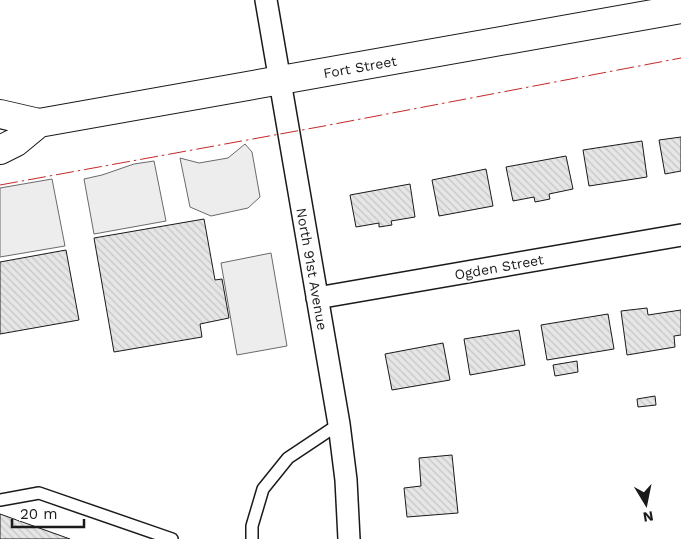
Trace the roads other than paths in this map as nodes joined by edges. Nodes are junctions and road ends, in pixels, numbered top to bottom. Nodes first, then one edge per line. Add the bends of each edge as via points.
1 (266, 0) edge
2 (681, 9) edge
3 (280, 81) junction
4 (0, 114) edge
5 (39, 123) junction
6 (0, 150) edge
7 (681, 235) edge
8 (317, 298) junction
9 (339, 424) junction
10 (0, 500) edge
11 (172, 539) edge
12 (252, 539) edge
13 (349, 539) edge

1 - 3 street, North 91st Avenue
2 - 3 main road, Fort Street
3 - 5 main road, Fort Street
3 - 8 street, North 91st Avenue
4 - 5 main road, Fort Street
5 - 6 main road, Fort Street via 16,142
7 - 8 street, Ogden Street
8 - 9 street, North 91st Avenue
9 - 12 lane via 288,458 263,489 252,526
9 - 13 street, North 91st Avenue
10 - 11 lane via 39,493

